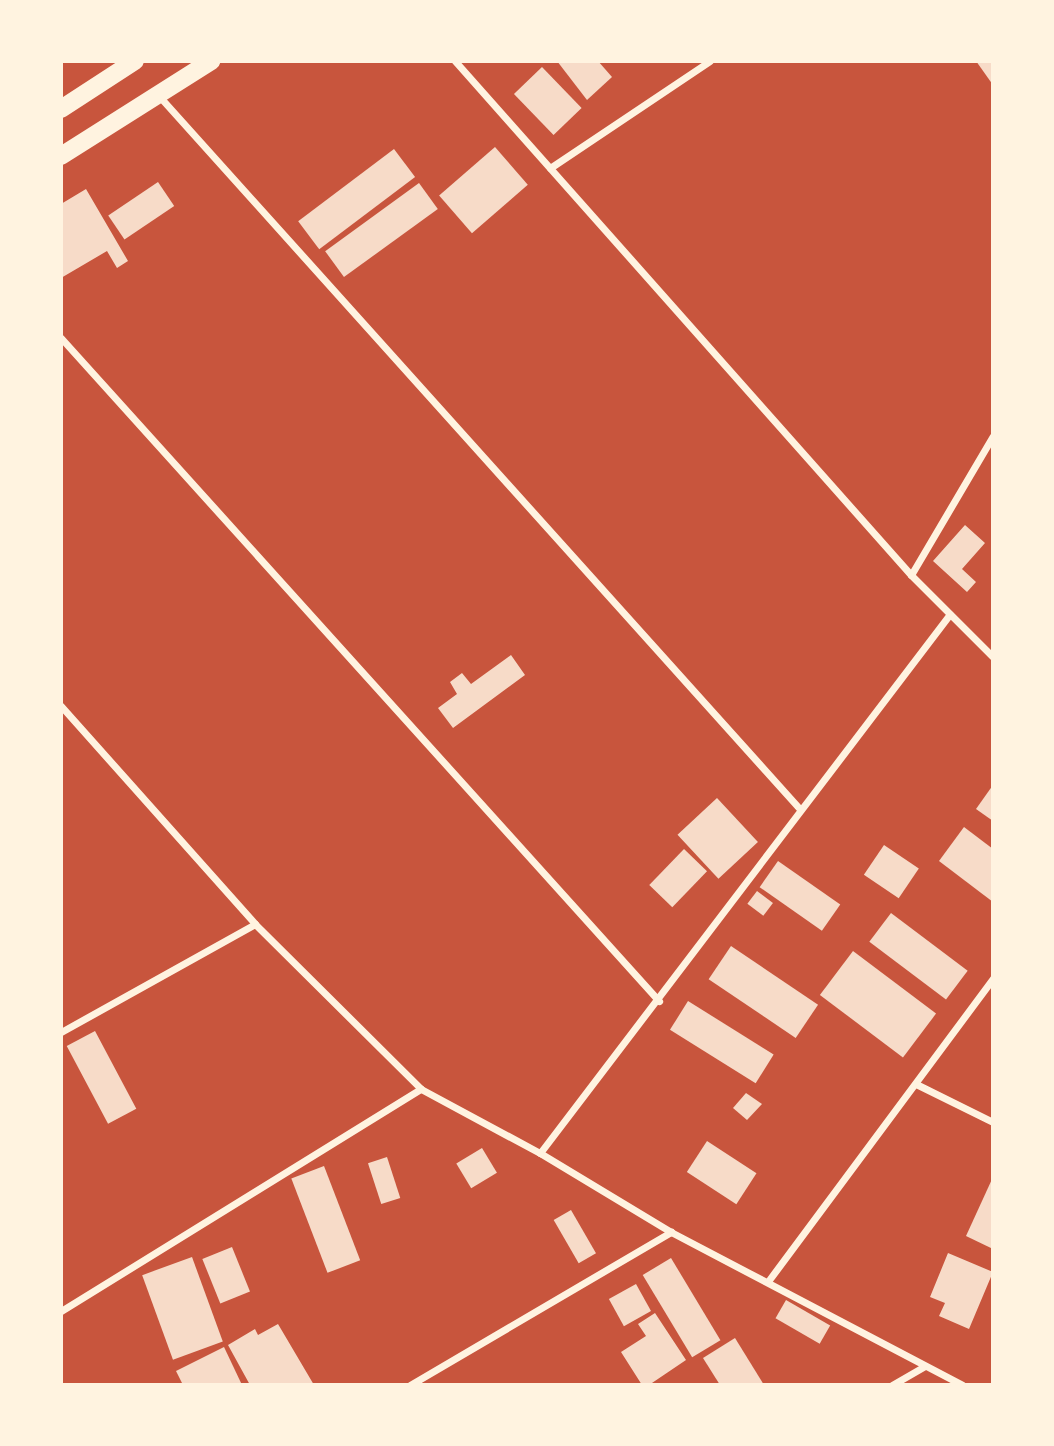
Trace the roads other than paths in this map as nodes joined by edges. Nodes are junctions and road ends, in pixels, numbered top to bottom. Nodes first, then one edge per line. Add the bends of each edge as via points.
1 (135, 61) edge
2 (211, 61) edge
3 (455, 61) edge
4 (710, 61) edge
5 (159, 96) junction
6 (61, 109) edge
7 (61, 156) edge
8 (550, 168) junction
9 (61, 338) edge
10 (993, 436) edge
11 (911, 575) junction
12 (950, 614) junction
13 (993, 657) edge
14 (61, 706) edge
15 (799, 808) junction
16 (255, 924) junction
17 (993, 978) edge
18 (659, 1001) junction
19 (61, 1032) edge
20 (916, 1084) junction
21 (421, 1089) junction
22 (993, 1122) edge
23 (540, 1153) junction
24 (671, 1232) junction
25 (769, 1280) junction
26 (61, 1311) edge
27 (925, 1367) junction
28 (410, 1385) edge
29 (892, 1385) edge
30 (962, 1385) edge

1 - 6 main road
2 - 5 main road
3 - 8 street
4 - 8 street
5 - 7 main road
5 - 15 street
8 - 11 street
9 - 18 street
10 - 11 street
11 - 12 street
12 - 13 street
12 - 15 street
14 - 16 street
15 - 18 street
16 - 19 street
16 - 21 street
17 - 20 street
18 - 23 street
20 - 22 street
20 - 25 street
21 - 23 street
21 - 26 street
23 - 24 street
24 - 25 street
24 - 28 street
25 - 27 street
27 - 29 street
27 - 30 street

